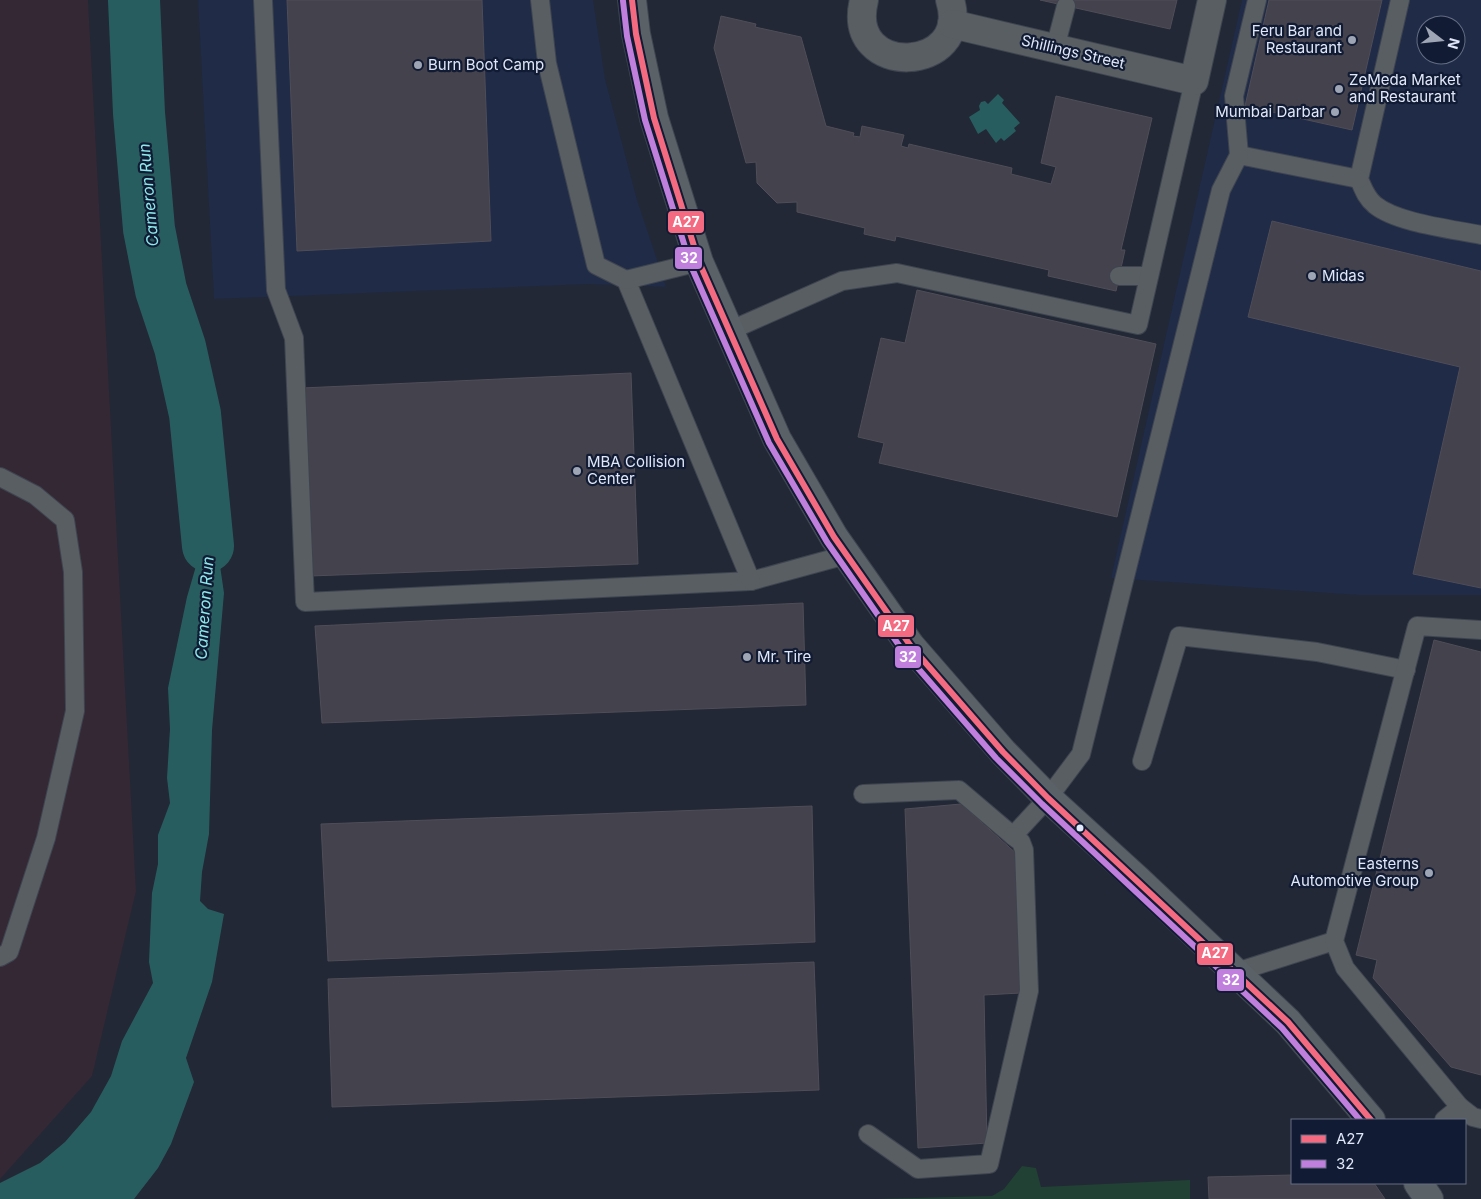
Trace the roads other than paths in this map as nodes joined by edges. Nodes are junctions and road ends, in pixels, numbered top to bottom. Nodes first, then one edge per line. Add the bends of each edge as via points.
1 (263, 0) edge
2 (540, 0) edge
3 (632, 0) edge
4 (1212, 0) edge
5 (1257, 0) edge
6 (1400, 0) edge
7 (861, 1) edge
8 (1066, 6) dead end
9 (951, 12) edge
10 (1056, 48) junction
11 (1194, 81) junction
12 (1239, 154) junction
13 (1359, 179) junction
14 (1481, 235) edge
15 (699, 262) junction
16 (1119, 276) dead end
17 (1148, 276) junction
18 (626, 280) junction
19 (729, 331) junction
20 (0, 477) edge
21 (846, 555) junction
22 (751, 581) junction
23 (1481, 630) edge
24 (1406, 670) junction
25 (1142, 761) dead end
26 (863, 794) dead end
27 (1048, 798) junction
28 (1013, 836) junction
29 (1334, 941) junction
30 (0, 957) edge
31 (1236, 972) junction
32 (1460, 1107) junction
33 (1370, 1119) edge
34 (1445, 1119) edge
35 (1481, 1120) edge
36 (868, 1134) dead end
37 (1419, 1184) edge
38 (1430, 1199) edge

1 - 22 lane via 276,290 294,338 305,602
2 - 18 lane via 547,63 596,265
3 - 15 main road via 654,118
4 - 11 street
5 - 12 lane via 1234,96
6 - 13 lane
7 - 9 street via 868,37 879,49 897,58 916,58 942,43
8 - 10 lane
9 - 10 street, Shillings Street
10 - 11 street, Shillings Street
11 - 17 lane
12 - 13 lane
12 - 27 lane via 1222,190 1081,754
13 - 14 lane via 1374,204 1392,216
15 - 18 lane
15 - 19 main road
16 - 17 lane
17 - 19 lane via 1138,325 897,273 842,281
18 - 22 lane
19 - 21 main road via 777,440
20 - 30 lane via 35,495 65,520 73,572 75,711 46,838 9,952
21 - 22 lane
21 - 27 main road via 910,645
23 - 24 lane via 1417,626
24 - 25 lane via 1317,652 1179,636
24 - 29 lane
26 - 28 lane via 959,790
27 - 28 lane
27 - 31 main road
28 - 36 lane via 1021,842 1024,850 1029,991 989,1164 918,1169
29 - 31 lane
29 - 32 lane via 1345,968
31 - 33 main road via 1288,1022
32 - 34 lane
32 - 35 lane
37 - 38 main road

